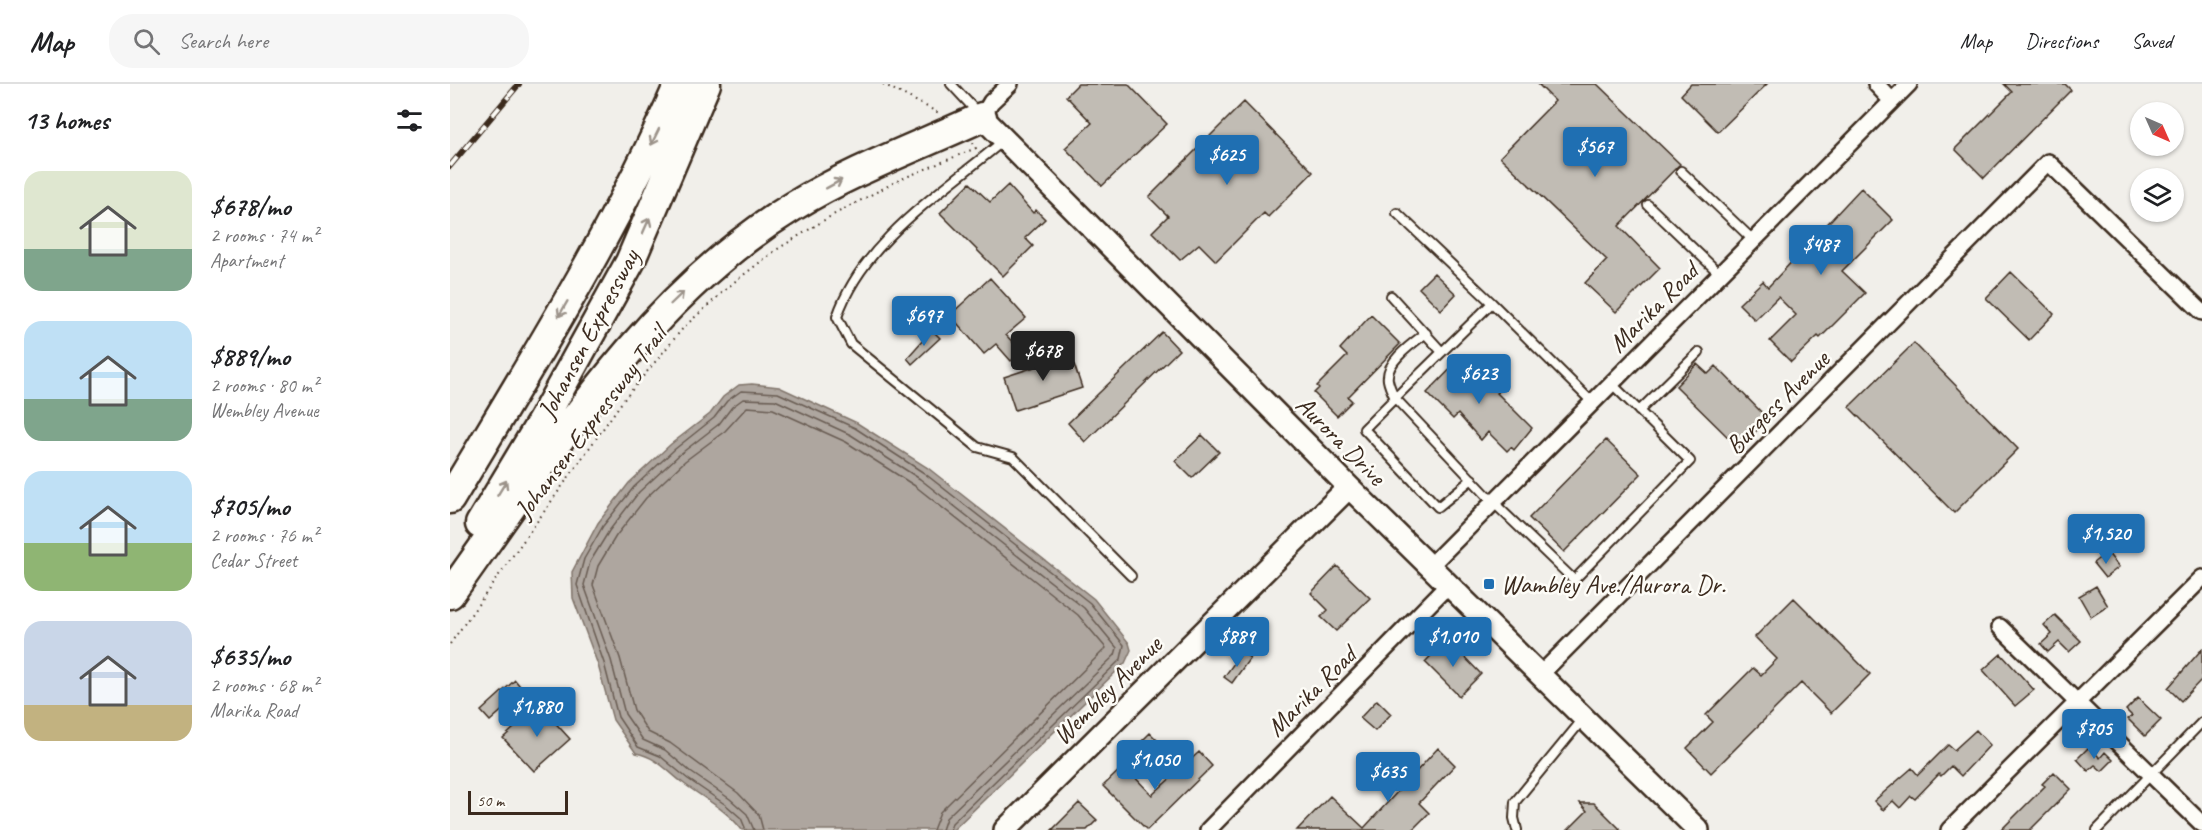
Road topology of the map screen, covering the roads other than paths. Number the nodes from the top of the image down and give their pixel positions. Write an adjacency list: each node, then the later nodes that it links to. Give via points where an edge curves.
1 (679, 84): 27 (highway, Johansen Expressway, one-way to 27, via 592,257)
2 (706, 84): 30 (highway, Johansen Expressway, one-way to 2, via 630,262)
3 (951, 84): 8 (lane, Aurora Drive)
4 (1010, 84): 8 (street)
5 (1876, 84): 7 (street)
6 (1909, 84): 7 (street, Marika Road)
7 (1892, 101): 13 (street, Marika Road)
8 (982, 117): 9 (street, Aurora Drive); 34 (highway, one-way to 8, via 610,374 645,331 721,258 794,206 854,173)
9 (1005, 140): 26 (street, Aurora Drive); 31 (lane, via 911,217 876,253 846,292 837,317 851,344 977,447 1013,457)
10 (1681, 171): 13 (lane)
11 (1648, 205): 14 (lane)
12 (1398, 213): 16 (lane)
13 (1753, 240): 14 (street, Marika Road)
14 (1720, 274): 21 (street, Marika Road)
15 (1391, 296): 18 (lane)
16 (1492, 303): 19 (lane); 23 (lane)
17 (2202, 312): 36 (street, Burgess Avenue, via 2049,162)
18 (1426, 333): 19 (lane); 22 (lane, via 1405,350 1388,372)
19 (1442, 352): 22 (lane)
20 (1698, 352): 24 (lane)
21 (1611, 383): 23 (street, Marika Road); 24 (lane)
22 (1395, 398): 25 (lane); 25 (lane, via 1364,429 1438,507)
23 (1592, 402): 28 (street, Marika Road)
24 (1639, 411): 28 (lane, via 1690,461 1574,580)
25 (1472, 479): 28 (lane)
26 (1349, 487): 29 (street, Aurora Drive); 42 (street, Wembley Avenue)
27 (450, 500)
28 (1493, 502): 29 (street, Marika Road)
29 (1431, 565): 33 (street, Aurora Drive)
30 (450, 575)
31 (1131, 576)
32 (2202, 578): 37 (street)
33 (1449, 585): 36 (street, Aurora Drive); 43 (street, Marika Road)
34 (450, 594)
35 (2000, 627): 37 (street)
36 (1540, 675): 38 (street, Aurora Drive)
37 (2076, 702): 40 (street); 46 (street)
38 (1584, 718): 44 (lane, via 1515,802); 45 (street, Aurora Drive)
39 (2202, 722): 40 (lane)
40 (2150, 773): 41 (street); 47 (lane)
41 (2202, 824)
42 (1005, 830)
43 (1208, 830)
44 (1517, 830)
45 (1698, 830)
46 (1949, 830)
47 (2097, 830)

